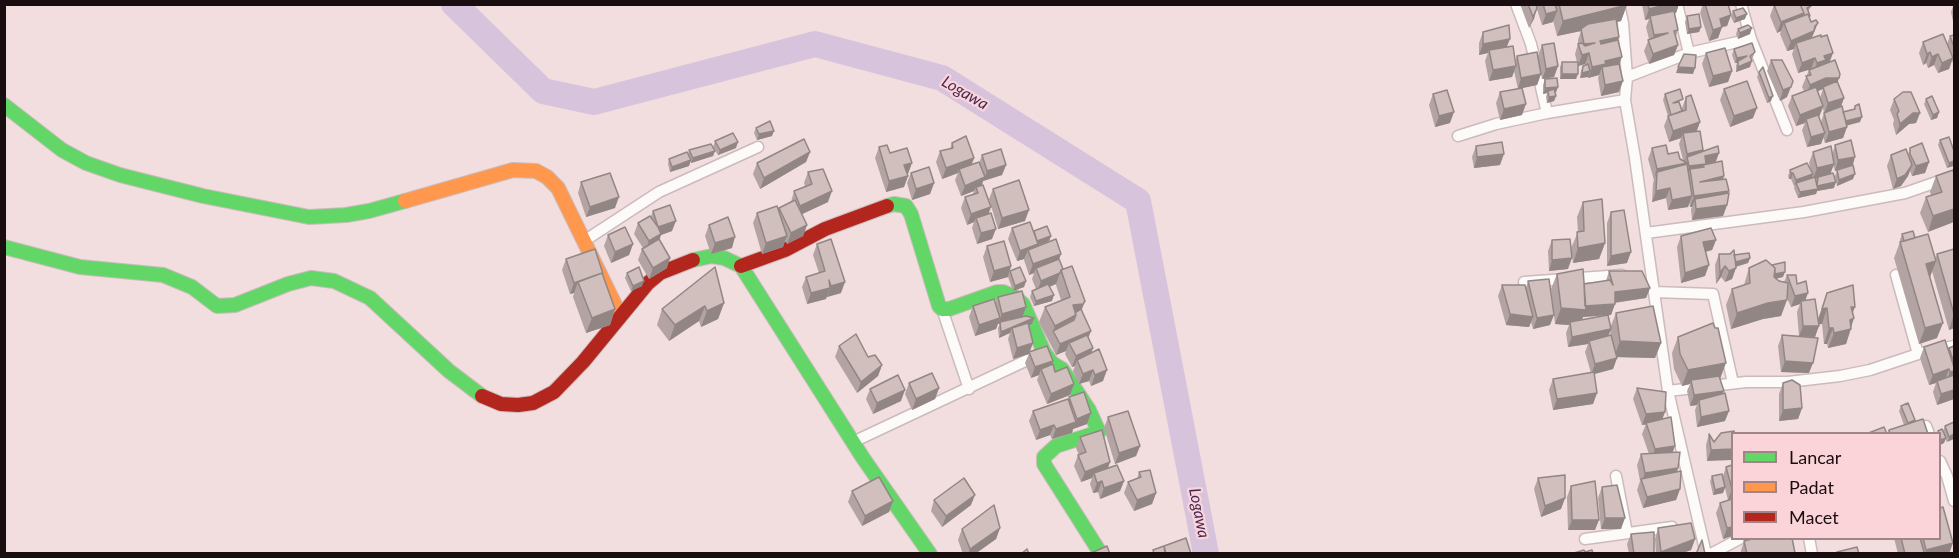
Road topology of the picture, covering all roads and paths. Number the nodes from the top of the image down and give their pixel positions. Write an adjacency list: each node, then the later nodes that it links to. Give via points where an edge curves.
1 (1516, 4): 10 (street, via 1531,44)
2 (1618, 4): 7 (street)
3 (1677, 4): 6 (street)
4 (1741, 4): 5 (street)
5 (1751, 39): 6 (street); 11 (street)
6 (1689, 53): 7 (street)
7 (1628, 77): 8 (street)
8 (1625, 100): 10 (street); 15 (street)
9 (4, 105): 16 (street, via 62,150 86,163 202,196 309,217 369,211 513,170 536,171 558,188)
10 (1547, 113): 12 (street)
11 (1787, 130)
12 (1458, 136)
13 (758, 147): 16 (street, via 665,189)
14 (1954, 176): 15 (street, via 1905,193 1804,212)
15 (1646, 233): 19 (street)
16 (584, 242): 26 (street)
17 (4, 247): 26 (street, via 80,267 163,275 192,287 217,306 235,305 311,278 334,281 370,298 449,371 479,395 501,404 533,403 554,392)
18 (741, 266): 25 (street, via 883,207 902,203 911,214); 26 (street, via 712,256 677,265 648,283); 33 (street)
19 (1652, 273): 20 (street); 24 (street)
20 (1640, 274)
21 (1629, 275): 23 (street)
22 (1896, 275): 29 (street)
23 (1524, 282)
24 (1654, 292): 30 (street, via 1713,294); 32 (street)
25 (942, 309): 28 (street, via 1003,292 1023,304); 31 (street)
26 (620, 315)
27 (1954, 346): 29 (street)
28 (1044, 352): 31 (street); 42 (street, via 1062,369 1099,432 1056,446 1044,457 1044,464)
29 (1918, 354): 30 (street, via 1840,376)
30 (1733, 384): 32 (street)
31 (969, 389): 33 (street)
32 (1668, 391): 37 (street)
33 (853, 442): 41 (street)
34 (1941, 463): 36 (street)
35 (1616, 476): 38 (street)
36 (1954, 501)
37 (1699, 524): 38 (street); 43 (street)
38 (1627, 533): 39 (street)
39 (1585, 539)
40 (1738, 540): 44 (street)
41 (930, 554)
42 (1101, 554)
43 (1706, 554)
44 (1711, 554)

